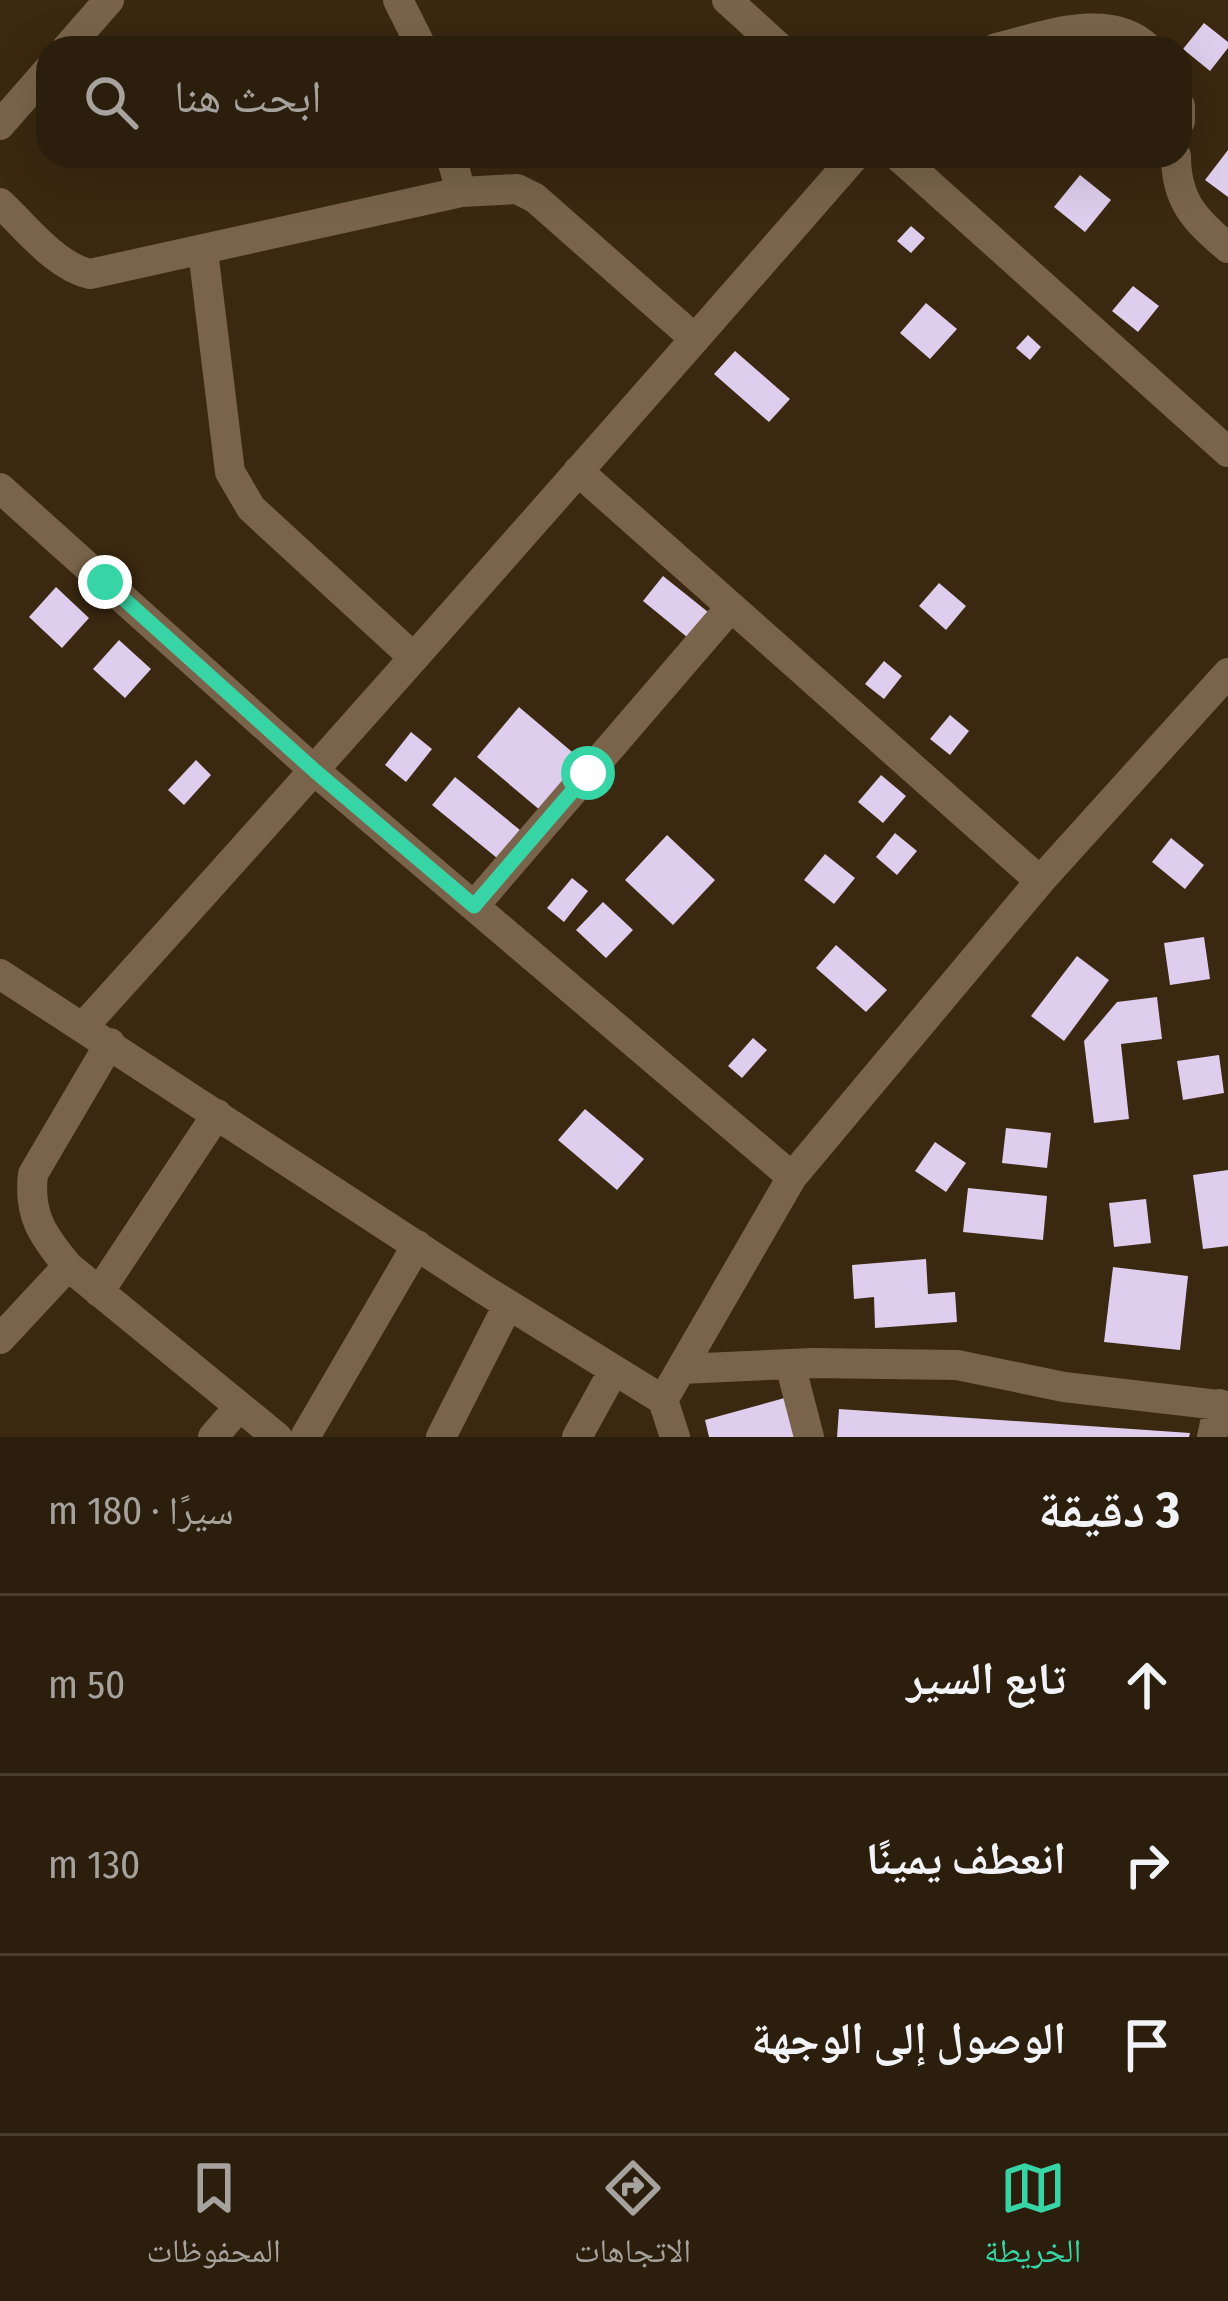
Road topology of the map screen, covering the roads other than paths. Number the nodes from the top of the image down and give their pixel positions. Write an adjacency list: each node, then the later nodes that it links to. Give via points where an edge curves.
1 (109, 0): 4 (street)
2 (398, 0): 5 (street)
3 (727, 0): 6 (street)
4 (78, 36)
5 (416, 36)
6 (767, 36)
7 (1045, 36): 8 (street, via 1114,28)
8 (1136, 36)
9 (36, 84): 10 (street)
10 (0, 125)
11 (454, 168): 15 (street)
12 (845, 168): 19 (street)
13 (911, 168): 20 (street)
14 (1176, 168): 17 (street, via 1186,211)
15 (461, 192): 18 (street); 19 (street, via 517,189 535,198)
16 (0, 203): 18 (street, via 77,271)
17 (1228, 248)
18 (203, 251): 24 (street, via 238,490)
19 (695, 339): 21 (street)
20 (1228, 452)
21 (578, 471): 23 (street); 24 (street)
22 (0, 488): 26 (street)
23 (731, 607): 27 (street); 28 (street)
24 (412, 656): 26 (street)
25 (1228, 673): 27 (street)
26 (315, 771): 28 (street); 30 (street)
27 (1040, 881): 33 (street)
28 (474, 906): 33 (street)
29 (0, 974): 30 (street)
30 (84, 1026): 31 (street)
31 (110, 1043): 32 (street); 35 (street, via 33,1174)
32 (218, 1114): 36 (street); 38 (street)
33 (792, 1177): 42 (street)
34 (0, 1198): 35 (street)
35 (34, 1215): 37 (street)
36 (416, 1246): 39 (street); 49 (street)
37 (68, 1266): 38 (street); 40 (street)
38 (99, 1292): 46 (street)
39 (508, 1305): 43 (street); 50 (street)
40 (0, 1339)
41 (790, 1364): 42 (street); 45 (street, via 957,1365); 53 (street)
42 (681, 1369): 44 (street)
43 (614, 1370): 44 (street); 51 (street)
44 (663, 1400): 52 (street)
45 (1223, 1405): 54 (street)
46 (238, 1408): 47 (street); 48 (street)
47 (213, 1437)
48 (277, 1437)
49 (305, 1437)
50 (441, 1437)
51 (577, 1437)
52 (675, 1437)
53 (809, 1437)
54 (1212, 1437)

